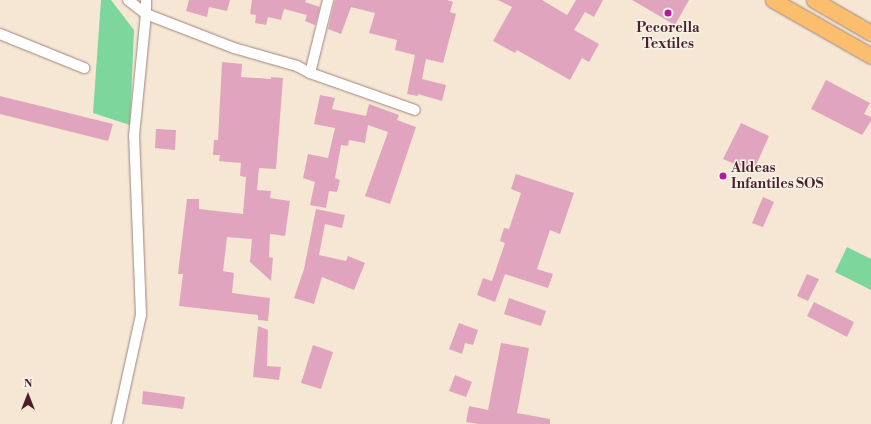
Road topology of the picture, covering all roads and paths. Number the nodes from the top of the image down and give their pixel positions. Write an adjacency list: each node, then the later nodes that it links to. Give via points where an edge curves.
1 (128, 0): 6 (street)
2 (146, 0): 6 (street)
3 (328, 0): 11 (street)
4 (773, 0): 9 (main road)
5 (814, 0): 7 (main road)
6 (146, 14): 11 (street, via 234,48 297,66); 13 (street, via 134,136 141,315)
7 (871, 33)
8 (0, 34): 10 (street)
9 (871, 56)
10 (84, 68)
11 (310, 73): 12 (street)
12 (415, 110)
13 (117, 424)

